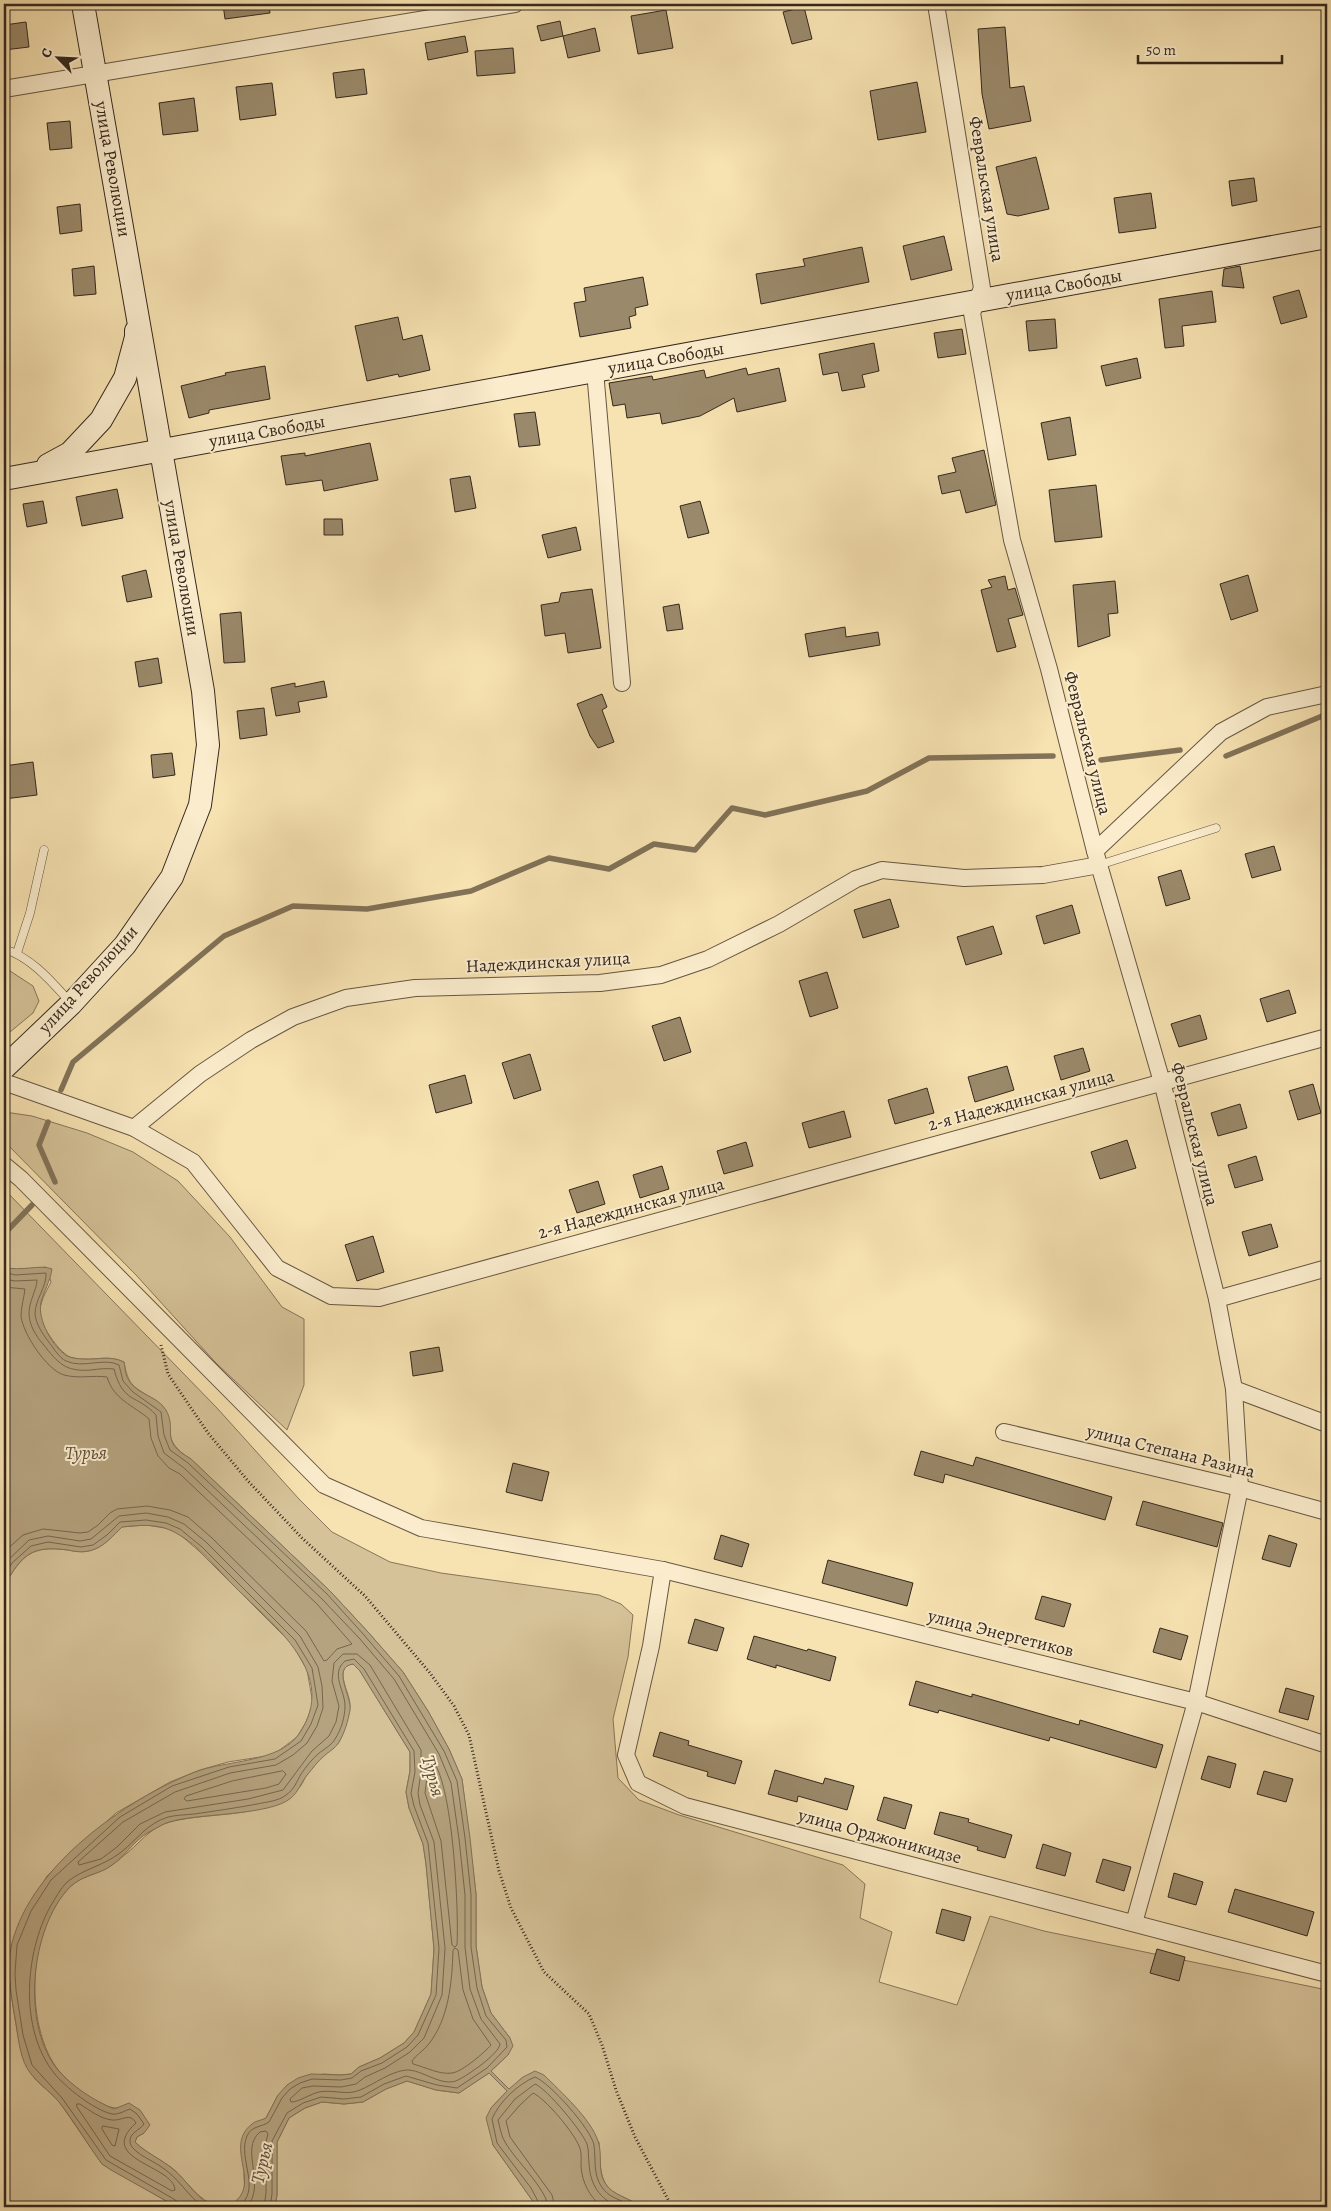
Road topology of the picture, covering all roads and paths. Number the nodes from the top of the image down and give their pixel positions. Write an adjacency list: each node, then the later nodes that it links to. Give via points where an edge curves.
1 (84, 4): 4 (main road, улица Революции)
2 (516, 4): 4 (street)
3 (936, 4): 8 (street, Февральская улица, via 982,288)
4 (96, 74): 5 (street); 7 (main road, улица Революции)
5 (4, 89)
6 (1327, 237): 8 (main road, улица Свободы)
7 (134, 292): 10 (main road, улица Революции); 11 (main road, via 136,337 125,378 101,420 70,453)
8 (976, 301): 9 (main road, улица Свободы); 17 (street, Февральская улица, via 972,313 1012,540)
9 (595, 371): 10 (main road, улица Свободы); 13 (street)
10 (162, 450): 11 (main road, улица Свободы); 20 (main road, улица Революции, via 203,691 208,745 200,805 172,877 124,945)
11 (34, 473): 12 (main road, улица Свободы)
12 (4, 479)
13 (622, 683)
14 (1327, 694): 17 (street, via 1267,707 1221,732)
15 (1216, 828): 17 (lane)
16 (44, 850): 19 (lane)
17 (1097, 858): 24 (street, Февральская улица); 25 (street, Надеждинская улица, via 1043,875 964,878 882,870 856,879 779,924 708,958 661,974 600,983 415,988 346,998 293,1017 251,1040 200,1074)
18 (4, 949): 19 (lane)
19 (18, 953): 20 (lane, via 48,978)
20 (71, 1004): 22 (main road, улица Революции)
21 (1327, 1037): 24 (street, 2-я Надеждинская улица)
22 (4, 1068)
23 (4, 1082): 25 (street, 2-я Надеждинская улица)
24 (1162, 1082): 25 (street, 2-я Надеждинская улица, via 378,1298 330,1296 277,1268 193,1162); 28 (street, Февральская улица)
25 (134, 1128)
26 (4, 1165): 29 (street, улица Энергетиков)
27 (1327, 1268): 28 (street)
28 (1217, 1299): 30 (street, Февральская улица)
29 (165, 1326): 35 (street, улица Энергетиков, via 324,1485 421,1528); 40 (path, via 160,1340 168,1374 208,1433 248,1482 365,1596 454,1706 469,1735 499,1871 511,1908 544,1972 589,2014 635,2137)
30 (1234, 1389): 31 (street); 33 (street, Февральская улица)
31 (1327, 1424)
32 (1004, 1432): 33 (street, улица Степана Разина)
33 (1240, 1488): 34 (street, улица Степана Разина); 36 (street, Февральская улица)
34 (1327, 1512)
35 (663, 1570): 36 (street, улица Энергетиков); 38 (street, улица Орджоникидзе, via 651,1646 626,1755 638,1783 685,1806)
36 (1196, 1702): 37 (street, улица Энергетиков); 38 (street, Февральская улица)
37 (1327, 1744)
38 (1134, 1923): 39 (street, улица Орджоникидзе)
39 (1327, 1974)
40 (672, 2207)

